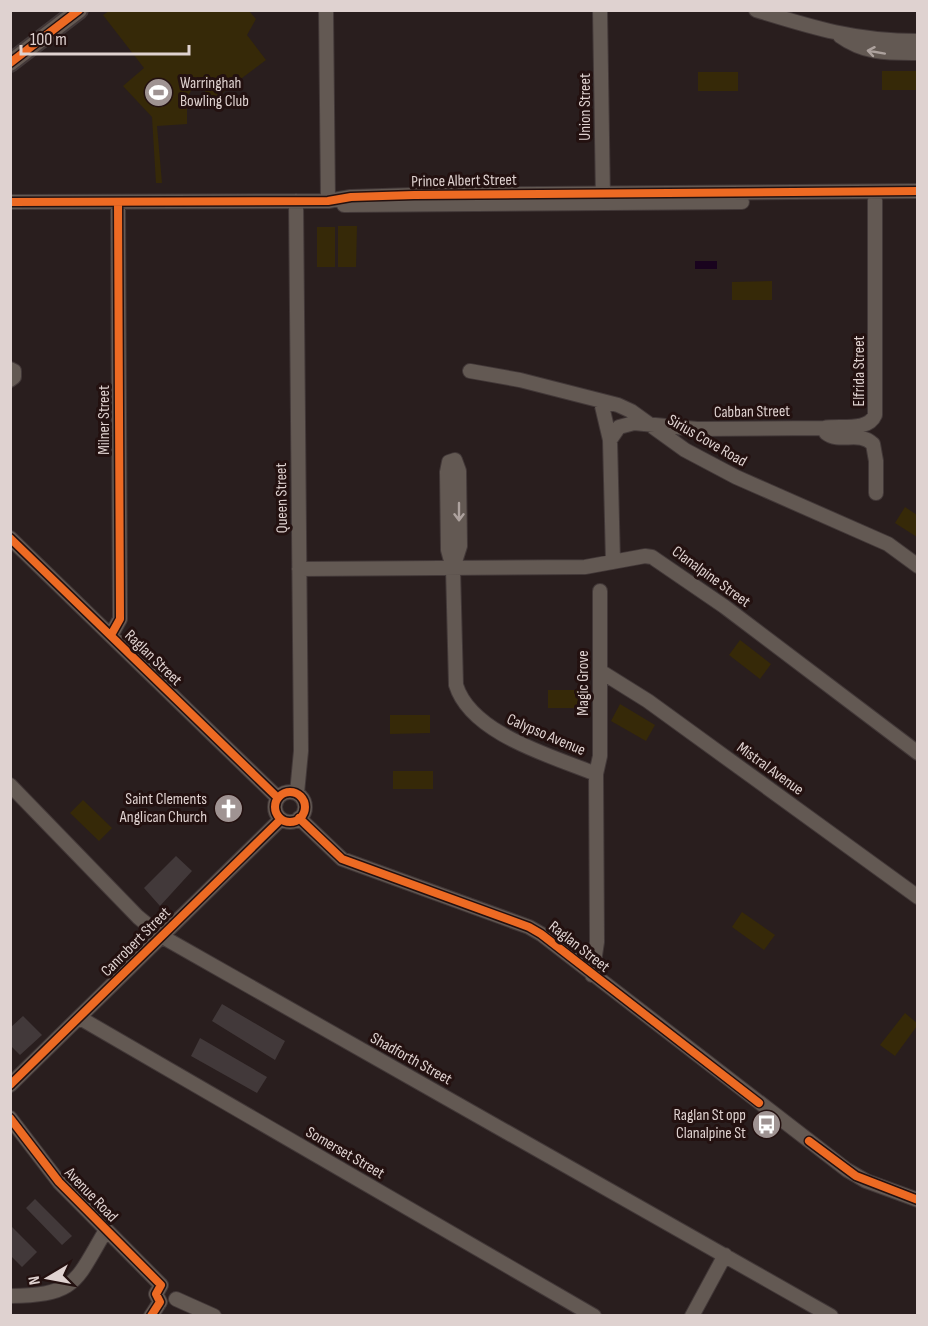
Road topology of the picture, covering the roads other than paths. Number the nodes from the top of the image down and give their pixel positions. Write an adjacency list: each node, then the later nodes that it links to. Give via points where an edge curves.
1 (79, 10): 8 (main road)
2 (326, 10): 14 (street)
3 (600, 10): 10 (street, Union Street)
4 (756, 10): 5 (street)
5 (839, 35): 6 (street, via 886,41); 7 (street, one-way to 5, via 875,52 855,46)
6 (918, 40)
7 (918, 53)
8 (10, 63)
9 (918, 191): 10 (street, Prince Albert Street)
10 (602, 198): 11 (street, Prince Albert Street); 14 (street, Prince Albert Street, via 354,206)
11 (875, 200): 12 (street, Prince Albert Street); 22 (street, Elfrida Street, via 875,415 863,425)
12 (918, 200)
13 (296, 201): 14 (street, Prince Albert Street); 16 (street, Prince Albert Street); 29 (street, Queen Street)
14 (328, 201)
15 (10, 202): 16 (street, Prince Albert Street)
16 (118, 202): 31 (street, Milner Street, via 120,619)
17 (10, 369): 19 (street, via 15,371)
18 (470, 371): 20 (street, Sirius Cove Road)
19 (10, 380)
20 (602, 402): 21 (street, Sirius Cove Road, via 631,411); 23 (street)
21 (644, 423): 22 (street, Cabban Street, via 697,429); 23 (street, via 625,424); 27 (street, Sirius Cove Road, via 736,477 888,544)
22 (824, 428): 24 (street, via 833,437 861,437 873,444)
23 (610, 440): 26 (street)
24 (876, 493)
25 (10, 537): 31 (street, Raglan Street)
26 (613, 562): 28 (street, Clanalpine Street, via 585,567); 33 (street, Clanalpine Street, via 645,556 667,565)
27 (918, 566)
28 (453, 568): 28 (street, Calypso Avenue, one-way to 28, via 448,550 447,472 449,462 455,460 459,471 460,546); 29 (street, Clanalpine Street); 34 (street, Calypso Avenue, via 455,680 461,697 500,735)
29 (299, 570): 36 (street, Queen Street, via 301,758)
30 (600, 591): 32 (street, Magic Grove)
31 (111, 635): 37 (street, Raglan Street)
32 (600, 671): 34 (street, Magic Grove, via 600,756); 40 (street, Mistral Avenue, via 648,701)
33 (918, 753)
34 (596, 774): 42 (street, Calypso Avenue, via 597,942)
35 (10, 785): 41 (street, Shadforth Street)
36 (297, 794): 37 (street, via 284,793); 38 (street, via 304,805)
37 (278, 798): 39 (street, via 275,807)
38 (299, 818): 39 (street, via 289,822); 42 (street, Raglan Street, via 342,859 529,927)
39 (281, 819): 41 (street, Canrobert Street)
40 (918, 897)
41 (161, 936): 43 (street, Canrobert Street); 48 (street, Shadforth Street)
42 (592, 975): 46 (street, Raglan Street, via 847,1170)
43 (80, 1018): 44 (street, Canrobert Street); 55 (street, Somerset Street)
44 (10, 1084)
45 (10, 1118): 47 (street, Avenue Road, via 46,1168)
46 (918, 1200)
47 (106, 1230): 49 (street, Avenue Road); 50 (street, via 82,1271 68,1286 50,1293)
48 (725, 1255): 56 (street); 57 (street, Shadforth Street)
49 (161, 1285): 51 (street, via 174,1287); 52 (street, via 156,1294)
50 (10, 1296)
51 (176, 1299): 52 (street, via 168,1305); 54 (street)
52 (160, 1302): 53 (street)
53 (151, 1316)
54 (214, 1316)
55 (594, 1316)
56 (692, 1316)
57 (831, 1316)

